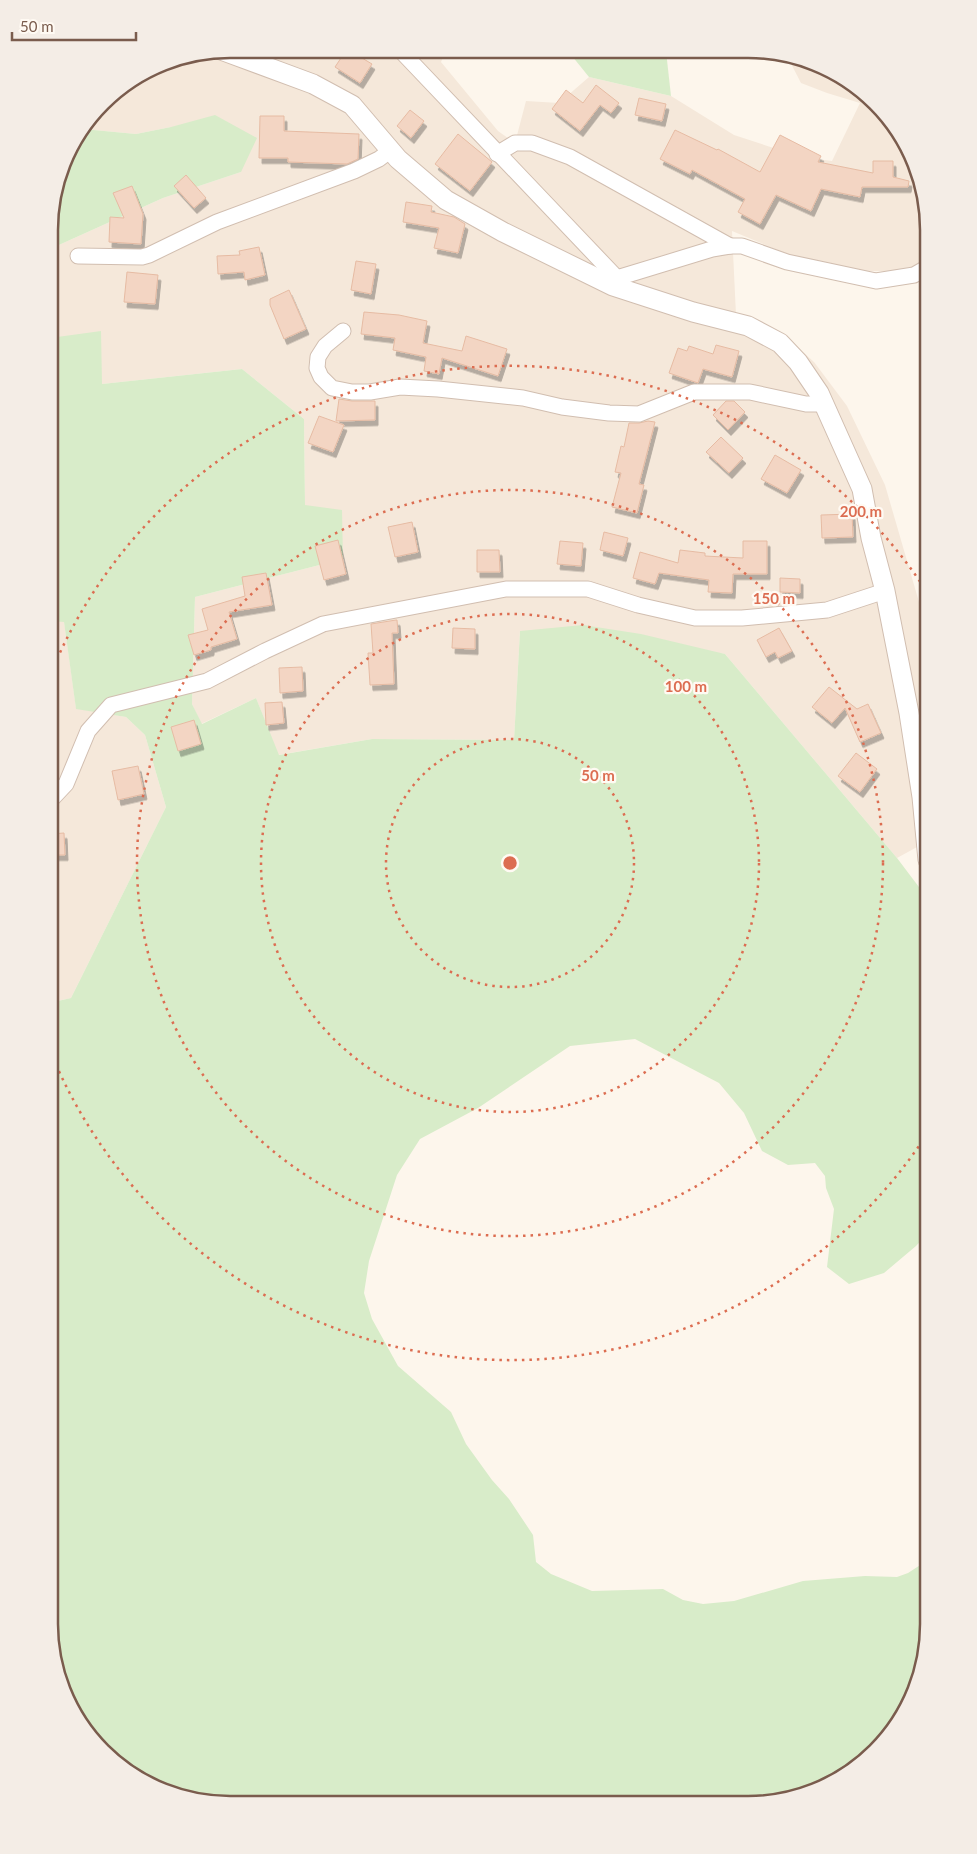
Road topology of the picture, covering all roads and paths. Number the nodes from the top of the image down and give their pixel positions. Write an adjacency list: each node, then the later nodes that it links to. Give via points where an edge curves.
1 (243, 58): 3 (street, via 313,84 352,105)
2 (408, 58): 4 (street)
3 (391, 150): 6 (street, via 354,171 226,219 148,255); 8 (street, via 446,200 503,232)
4 (498, 154): 5 (street, via 515,143 532,143 570,157); 8 (street)
5 (730, 246): 7 (street, via 742,246 787,262 876,281); 8 (street, via 712,249)
6 (78, 256)
7 (920, 272)
8 (615, 282): 10 (street, via 694,312 748,326 780,343 798,362)
9 (343, 331): 10 (street, via 325,346 318,357 317,368 332,388 352,392 400,387 438,389 632,414 694,392 750,392 806,404)
10 (824, 402): 11 (street, via 862,489)
11 (885, 591): 12 (street, via 910,712); 13 (street, via 826,610 742,618 695,618 588,589 506,589 323,624 207,682 111,705 88,732 66,784)
12 (920, 780)
13 (58, 793)

